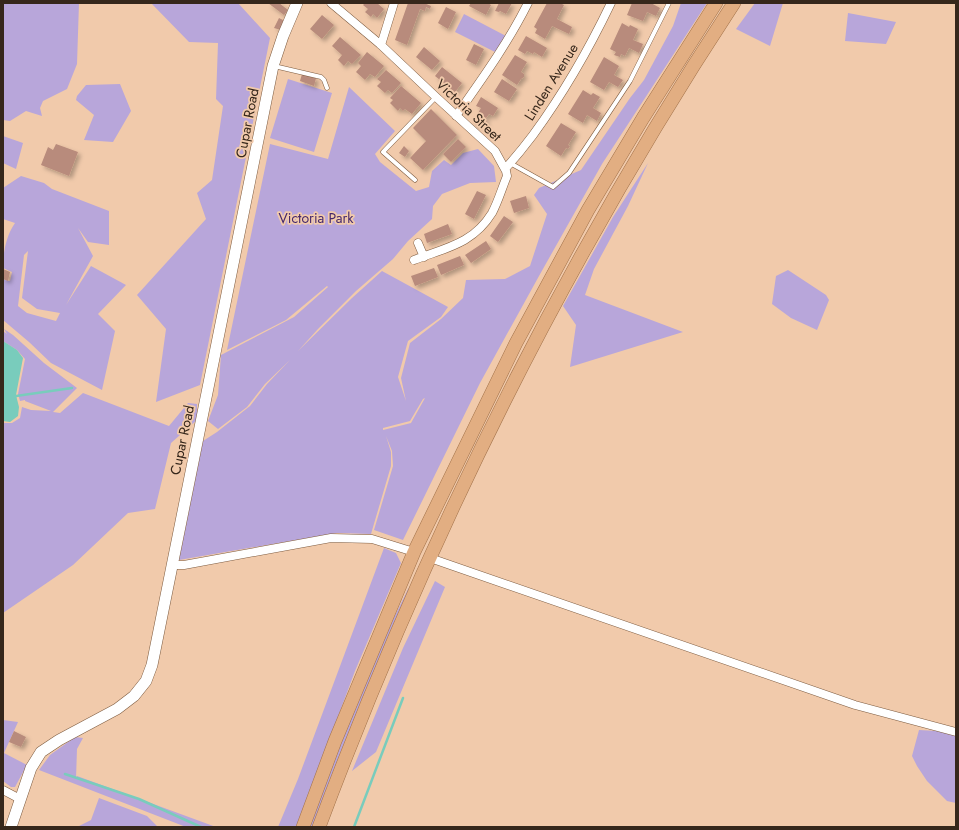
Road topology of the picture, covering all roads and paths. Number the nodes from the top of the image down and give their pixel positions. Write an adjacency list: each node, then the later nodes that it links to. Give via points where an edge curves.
1 (297, 3): 10 (main road, Cupar Road)
2 (330, 3): 9 (street, Victoria Street)
3 (394, 3): 9 (street)
4 (528, 3): 13 (street, via 492,65)
5 (611, 3): 14 (street, Linden Avenue, via 592,42 553,105 533,136)
6 (669, 3): 14 (lane, via 630,81 569,173 553,187)
7 (716, 3): 19 (highway, via 588,210 516,343)
8 (734, 3): 20 (highway, via 658,124 560,294 508,394)
9 (381, 45): 12 (street, Victoria Street)
10 (273, 66): 11 (lane, via 321,77); 21 (main road, Cupar Road)
11 (327, 88)
12 (436, 98): 13 (street, Victoria Street); 15 (lane, via 382,152)
13 (456, 116): 14 (street, Victoria Street)
14 (508, 166): 17 (street, via 507,176 492,212 481,229 462,243)
15 (415, 180)
16 (418, 243): 17 (street)
17 (424, 256): 18 (street)
18 (414, 260)
19 (414, 552): 21 (street, via 372,539 331,538 184,565); 26 (highway, via 335,741)
20 (430, 558): 22 (street, via 854,705); 27 (highway, via 394,639)
21 (172, 565): 24 (main road, Cupar Road, via 152,665 146,681 134,696 117,709 41,752 31,768)
22 (956, 732)
23 (3, 790): 24 (street)
24 (20, 799): 25 (main road, Cupar Road)
25 (10, 827)
26 (303, 827)
27 (319, 827)

